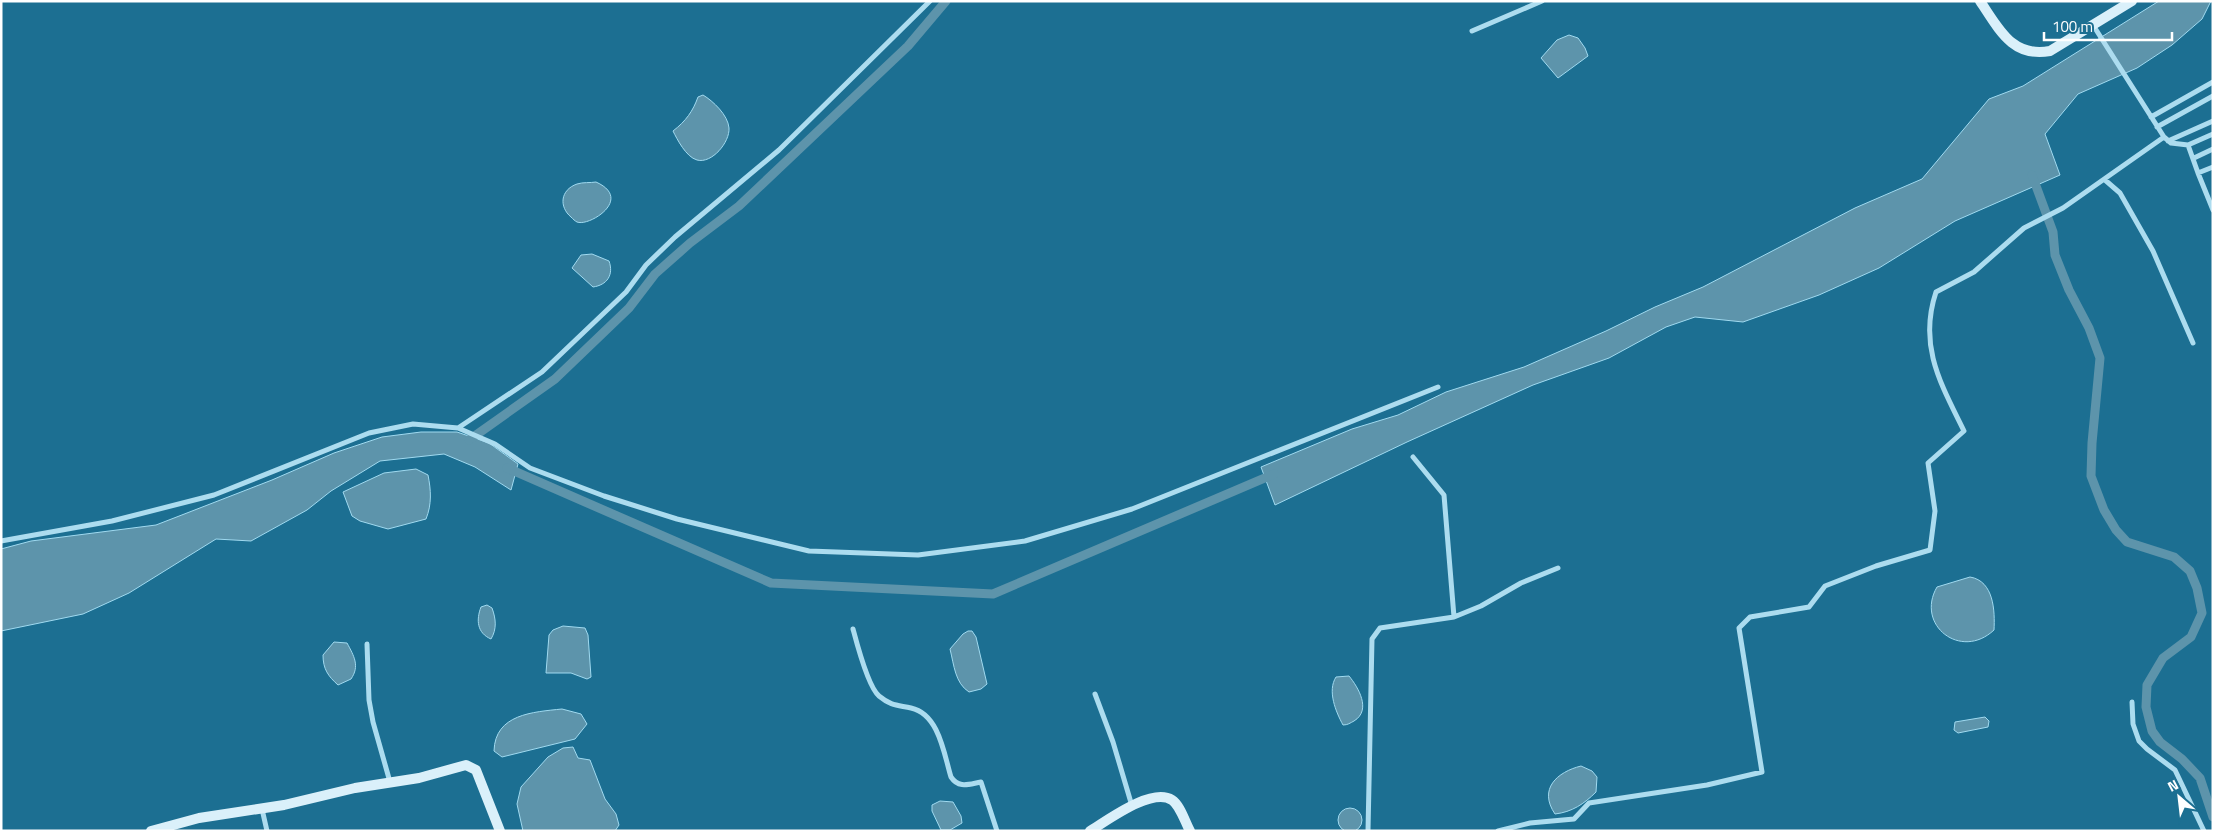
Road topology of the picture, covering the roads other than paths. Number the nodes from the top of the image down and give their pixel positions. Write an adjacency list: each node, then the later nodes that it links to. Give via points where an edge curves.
1 (930, 1): 23 (street, via 779,150 646,264 626,292 542,372)
2 (1542, 1): 6 (street)
3 (1980, 1): 5 (street, via 2009,40 2027,52 2050,51)
4 (2132, 1): 5 (street)
5 (2093, 25): 9 (street)
6 (1472, 31)
7 (2213, 82): 9 (street)
8 (2213, 96): 11 (street)
9 (2151, 117): 11 (street)
10 (2213, 121): 13 (street)
11 (2157, 127): 13 (street)
12 (2213, 134): 14 (street)
13 (2166, 139): 14 (street, via 2171,143); 19 (street)
14 (2188, 145): 16 (street)
15 (2213, 149): 16 (street)
16 (2194, 158): 18 (street)
17 (2213, 167): 18 (street)
18 (2198, 173): 20 (street)
19 (2105, 180): 21 (street, via 2120,193 2153,251); 42 (street, via 2063,208 2024,228 1974,272 1936,292 1930,312 1929,339 1939,379 1964,432 1928,463 1935,512 1930,550 1825,586 1809,607 1750,617 1739,628 1762,772 1708,785 1589,804 1574,819)
20 (2213, 210)
21 (2193, 343)
22 (1438, 387): 23 (street, via 1132,509 1025,541 918,555 808,551 677,518 604,496 530,468 485,439)
23 (458, 428): 25 (street, via 413,424 369,434 214,495 112,521)
24 (1413, 457): 27 (street, via 1444,495)
25 (1, 540)
26 (1558, 568): 27 (street)
27 (1454, 617): 41 (street, via 1380,628 1372,639)
28 (853, 629): 38 (street, via 866,673 877,696 896,707 918,711 934,724 951,778 955,784 962,785 981,782)
29 (367, 644): 32 (street, via 369,700)
30 (1095, 694): 33 (street)
31 (2132, 702): 43 (street, via 2138,741 2176,770)
32 (390, 782): 34 (street); 37 (street, via 466,766 476,770)
33 (1132, 806): 39 (street); 40 (street, via 1145,799 1163,796 1174,801)
34 (262, 809): 35 (street, via 199,818); 36 (street)
35 (151, 831)
36 (267, 831)
37 (500, 831)
38 (997, 831)
39 (1090, 831)
40 (1190, 831)
41 (1368, 831)
42 (1498, 831)
43 (2204, 831)

